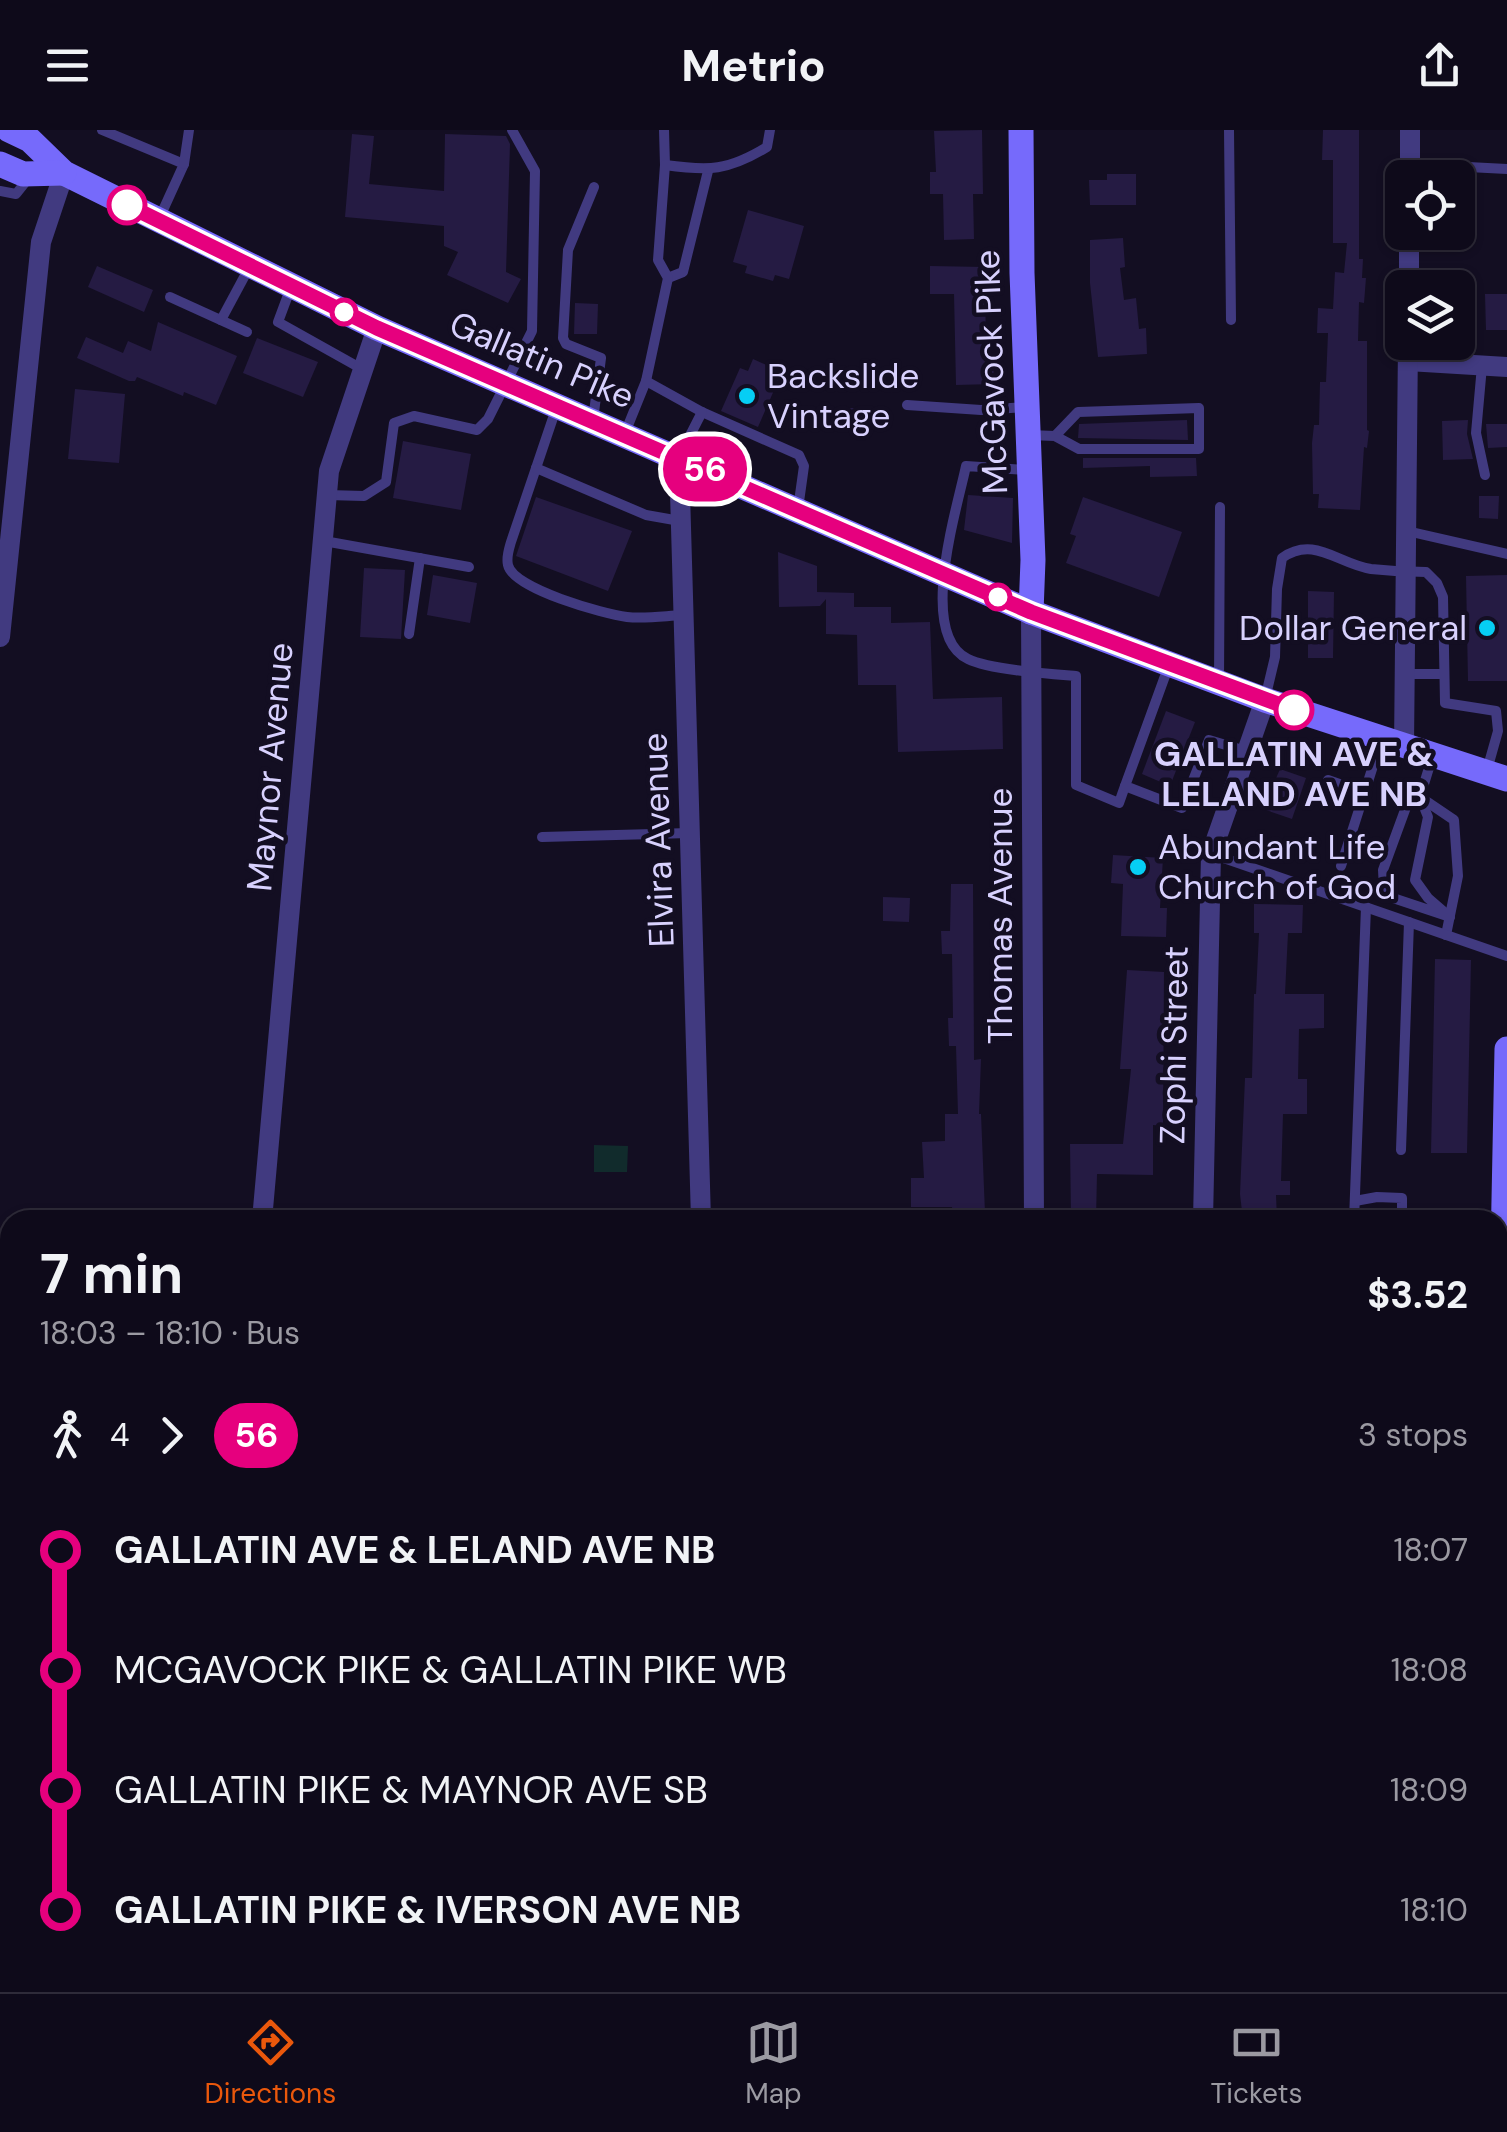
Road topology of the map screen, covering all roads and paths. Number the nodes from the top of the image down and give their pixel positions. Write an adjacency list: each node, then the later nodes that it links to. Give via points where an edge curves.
1 (9, 130): 18 (main road, Gallatin Pike, via 30,140)
2 (105, 130): 12 (lane)
3 (190, 130): 12 (lane)
4 (512, 130): 36 (lane, via 535,172 532,330)
5 (664, 130): 13 (lane)
6 (770, 130): 15 (lane, via 768,147)
7 (1021, 130): 39 (main road, McGavock Pike)
8 (1229, 130): 27 (lane)
9 (1410, 130): 10 (street)
10 (1410, 160)
11 (0, 164): 17 (main road, Gallatin Pike)
12 (184, 164): 21 (lane)
13 (665, 165): 15 (lane); 23 (lane, via 658,260)
14 (1507, 169): 16 (lane)
15 (708, 170): 23 (lane, via 683,272)
16 (1475, 170)
17 (32, 174): 18 (main road, Gallatin Pike); 20 (lane, via 16,194)
18 (64, 174): 21 (main road, Gallatin Pike); 63 (street, via 41,242)
19 (594, 187): 41 (lane, via 568,250 563,338 601,358)
20 (0, 191)
21 (158, 220): 22 (main road, Gallatin Pike)
22 (250, 266): 24 (main road, Gallatin Pike); 26 (lane)
23 (668, 278): 35 (lane)
24 (292, 286): 28 (main road, Gallatin Pike); 34 (lane, via 278,322)
25 (170, 298): 26 (lane)
26 (221, 320): 29 (lane)
27 (1230, 320)
28 (377, 328): 34 (street, Maynor Avenue); 36 (main road, Gallatin Pike)
29 (247, 332)
30 (1408, 360): 53 (street)
31 (1450, 360): 32 (street)
32 (1482, 366): 33 (street); 48 (lane, via 1476,434)
33 (1507, 368)
34 (362, 369): 49 (street, Maynor Avenue)
35 (646, 381): 40 (lane); 42 (lane)
36 (506, 383): 37 (main road, Gallatin Pike); 49 (lane, via 477,430 414,416 394,424 386,482 364,496)
37 (557, 405): 41 (main road, Gallatin Pike); 46 (lane)
38 (907, 405): 39 (lane)
39 (1027, 407): 43 (main road, McGavock Pike)
40 (702, 412): 45 (lane); 51 (lane, via 803,458)
41 (593, 421): 42 (main road, Gallatin Pike)
42 (625, 434): 45 (main road, Gallatin Pike)
43 (1028, 435): 44 (lane); 47 (main road, McGavock Pike)
44 (1055, 436): 44 (lane, via 1078,449 1199,449 1199,408 1078,412)
45 (679, 458): 51 (main road, Gallatin Pike); 52 (street, Elvira Avenue)
46 (536, 468): 52 (lane, via 646,515); 61 (lane, via 507,558 512,573 530,586 613,615)
47 (1029, 470): 59 (lane, via 966,466); 60 (main road, McGavock Pike)
48 (1485, 475)
49 (327, 495): 54 (street, Maynor Avenue)
50 (1220, 507): 68 (lane)
51 (798, 510): 59 (main road, Gallatin Pike)
52 (680, 521): 61 (street, Elvira Avenue)
53 (1406, 531): 55 (lane); 58 (street)
54 (323, 541): 56 (lane); 90 (street, Maynor Avenue)
55 (1507, 554)
56 (420, 558): 57 (lane); 62 (lane)
57 (468, 567)
58 (1406, 572): 66 (street); 67 (lane, via 1426,572 1444,598); 69 (lane, via 1370,569 1310,547 1282,558 1276,657)
59 (945, 574): 60 (main road, Gallatin Pike); 65 (lane, via 942,610 952,645 968,659)
60 (1031, 612): 64 (main road, Gallatin Pike); 65 (street, Thomas Avenue)
61 (682, 616): 78 (street, Elvira Avenue)
62 (409, 634)
63 (0, 637)
64 (1169, 664): 68 (main road, Gallatin Pike); 75 (lane)
65 (1032, 672): 75 (lane, via 1076,676 1076,785 1119,803); 92 (street, Thomas Avenue)
66 (1404, 674): 67 (lane); 70 (street)
67 (1444, 674): 73 (lane, via 1445,703 1496,710)
68 (1219, 683): 69 (main road, Gallatin Pike)
69 (1265, 700): 70 (main road, Gallatin Pike); 71 (street, Zophi Street)
70 (1393, 744): 72 (main road, Gallatin Pike); 76 (lane)
71 (1248, 751): 75 (lane, via 1209,740 1182,808); 80 (street, Zophi Street)
72 (1432, 756): 73 (main road, Gallatin Pike); 77 (lane)
73 (1496, 776)
74 (1328, 780): 76 (lane)
75 (1125, 786)
76 (1364, 792): 81 (lane)
77 (1420, 797): 83 (lane, via 1428,817 1415,880); 83 (lane, via 1454,820 1458,876); 83 (lane, via 1409,800 1384,888 1393,898)
78 (691, 833): 79 (lane); 91 (street, Elvira Avenue)
79 (542, 837)
80 (1212, 854): 82 (lane); 93 (street, Zophi Street)
81 (1341, 866)
82 (1366, 907): 84 (lane); 89 (lane)
83 (1450, 918): 85 (lane)
84 (1409, 922): 85 (lane); 88 (lane)
85 (1446, 935): 86 (lane)
86 (1507, 956)
87 (1507, 1048): 96 (main road)
88 (1401, 1150)
89 (1355, 1202): 94 (lane); 95 (lane, via 1402,1198)
90 (263, 1210)
91 (702, 1210)
92 (1034, 1210)
93 (1203, 1210)
94 (1355, 1210)
95 (1402, 1210)
96 (1506, 1210)

